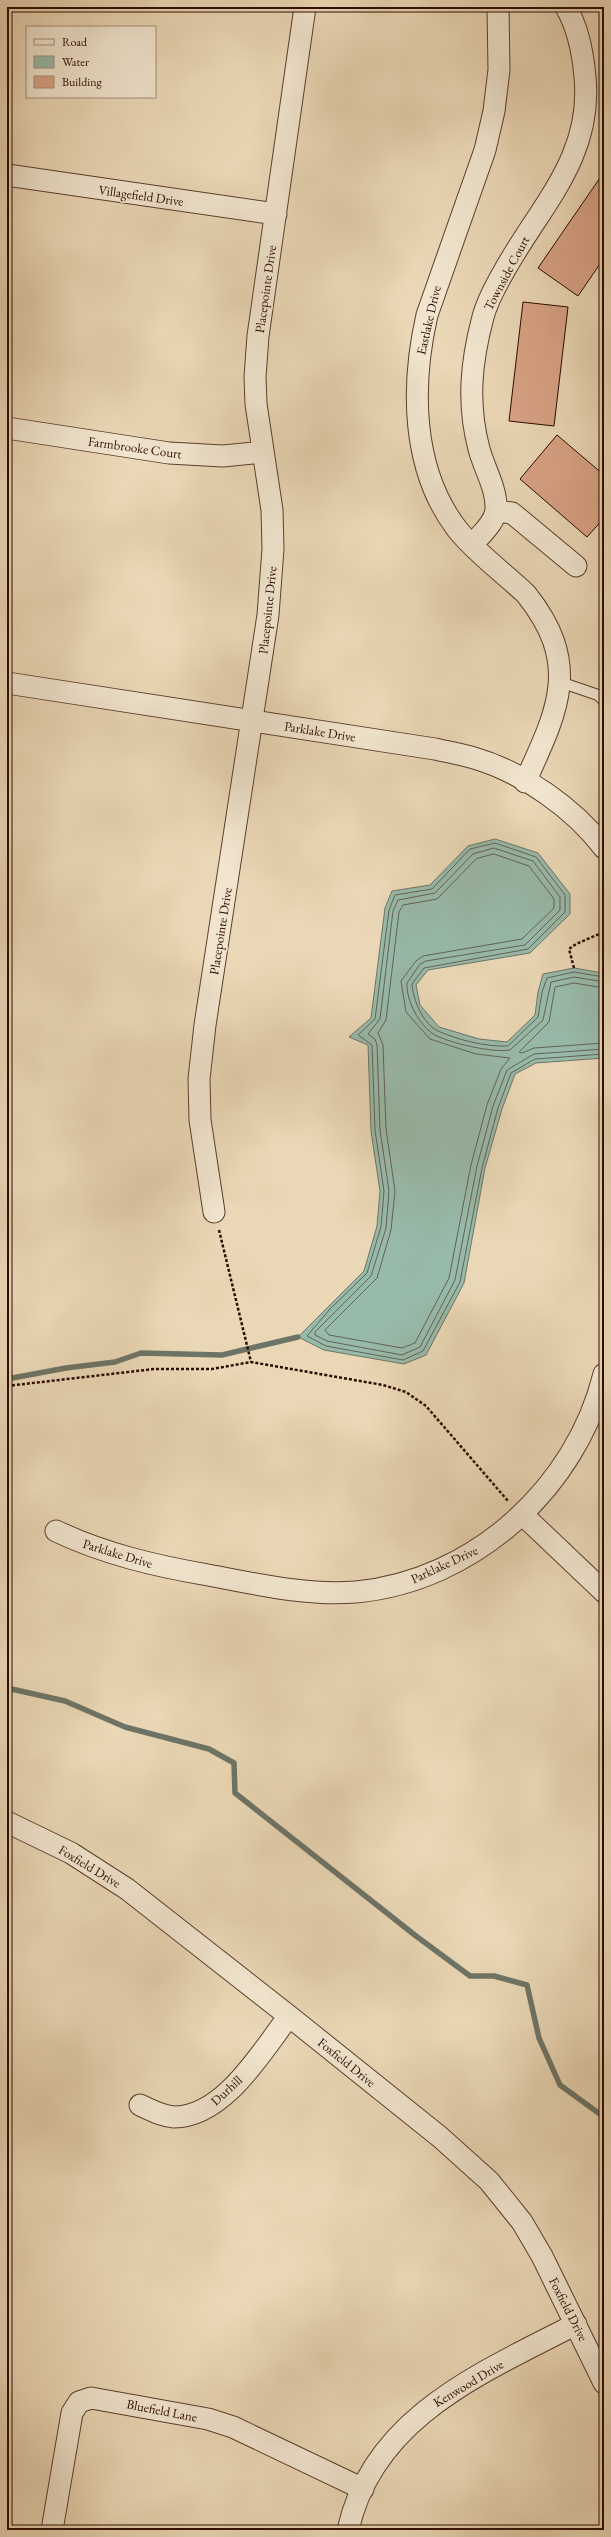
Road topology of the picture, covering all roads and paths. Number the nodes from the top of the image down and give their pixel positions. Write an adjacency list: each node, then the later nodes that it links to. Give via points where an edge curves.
1 (305, 7): 5 (street, Placepointe Drive)
2 (498, 7): 9 (street, Eastlake Drive, via 499,70 494,111 484,150 427,315 421,340 417,380 420,433 432,484 443,508)
3 (566, 7): 8 (street, Townside Court, via 578,37 584,62 586,88 583,127 570,165 558,188 513,254 494,290 484,315 474,354 470,395 473,422 496,500)
4 (7, 175): 5 (street, Villagefield Drive)
5 (276, 214): 7 (street, Placepointe Drive, via 258,336 255,376)
6 (7, 428): 7 (street, Farmbrooke Court, via 169,453 223,456)
7 (264, 452): 14 (street, Placepointe Drive, via 272,510 274,549 268,616)
8 (496, 511): 9 (street, via 492,522); 10 (street, via 512,513)
9 (473, 544): 11 (street, Eastlake Drive, via 535,605 554,641)
10 (576, 566)
11 (560, 682): 13 (lane, via 598,695); 15 (street, Eastlake Drive, via 552,723)
12 (7, 684): 14 (street, Parklake Drive)
13 (604, 700)
14 (253, 721): 15 (street, Parklake Drive, via 435,749 474,758 500,768); 19 (street, Placepointe Drive, via 205,1025 199,1079 200,1133)
15 (525, 782): 16 (street, Parklake Drive)
16 (602, 839)
17 (604, 932): 18 (path, via 569,949)
18 (574, 968)
19 (214, 1212): 20 (path)
20 (251, 1362): 22 (path, via 212,1369 154,1369); 23 (path, via 383,1385 406,1392 426,1406)
21 (604, 1374): 23 (street, Parklake Drive, via 593,1410 576,1447 553,1481)
22 (7, 1386)
23 (523, 1515): 24 (street, Parklake Drive, via 484,1545 424,1576 385,1588 344,1592 304,1591 171,1568 106,1552); 25 (street)
24 (56, 1531)
25 (604, 1592)
26 (7, 1822): 27 (street, Foxfield Drive, via 71,1853 127,1889)
27 (289, 2016): 28 (street, Durhill, via 240,2079 210,2106 186,2116 173,2117); 29 (street, Foxfield Drive, via 440,2137 489,2181 522,2222)
28 (140, 2105)
29 (576, 2324): 30 (street, Foxfield Drive); 31 (street, Kenwood Drive, via 478,2374 423,2411 403,2430 379,2461)
30 (604, 2383)
31 (363, 2489): 32 (street, Bluefield Lane, via 233,2427 208,2418 91,2398 79,2402 70,2419); 33 (street, Kenwood Drive)
32 (52, 2530)
33 (348, 2530)

